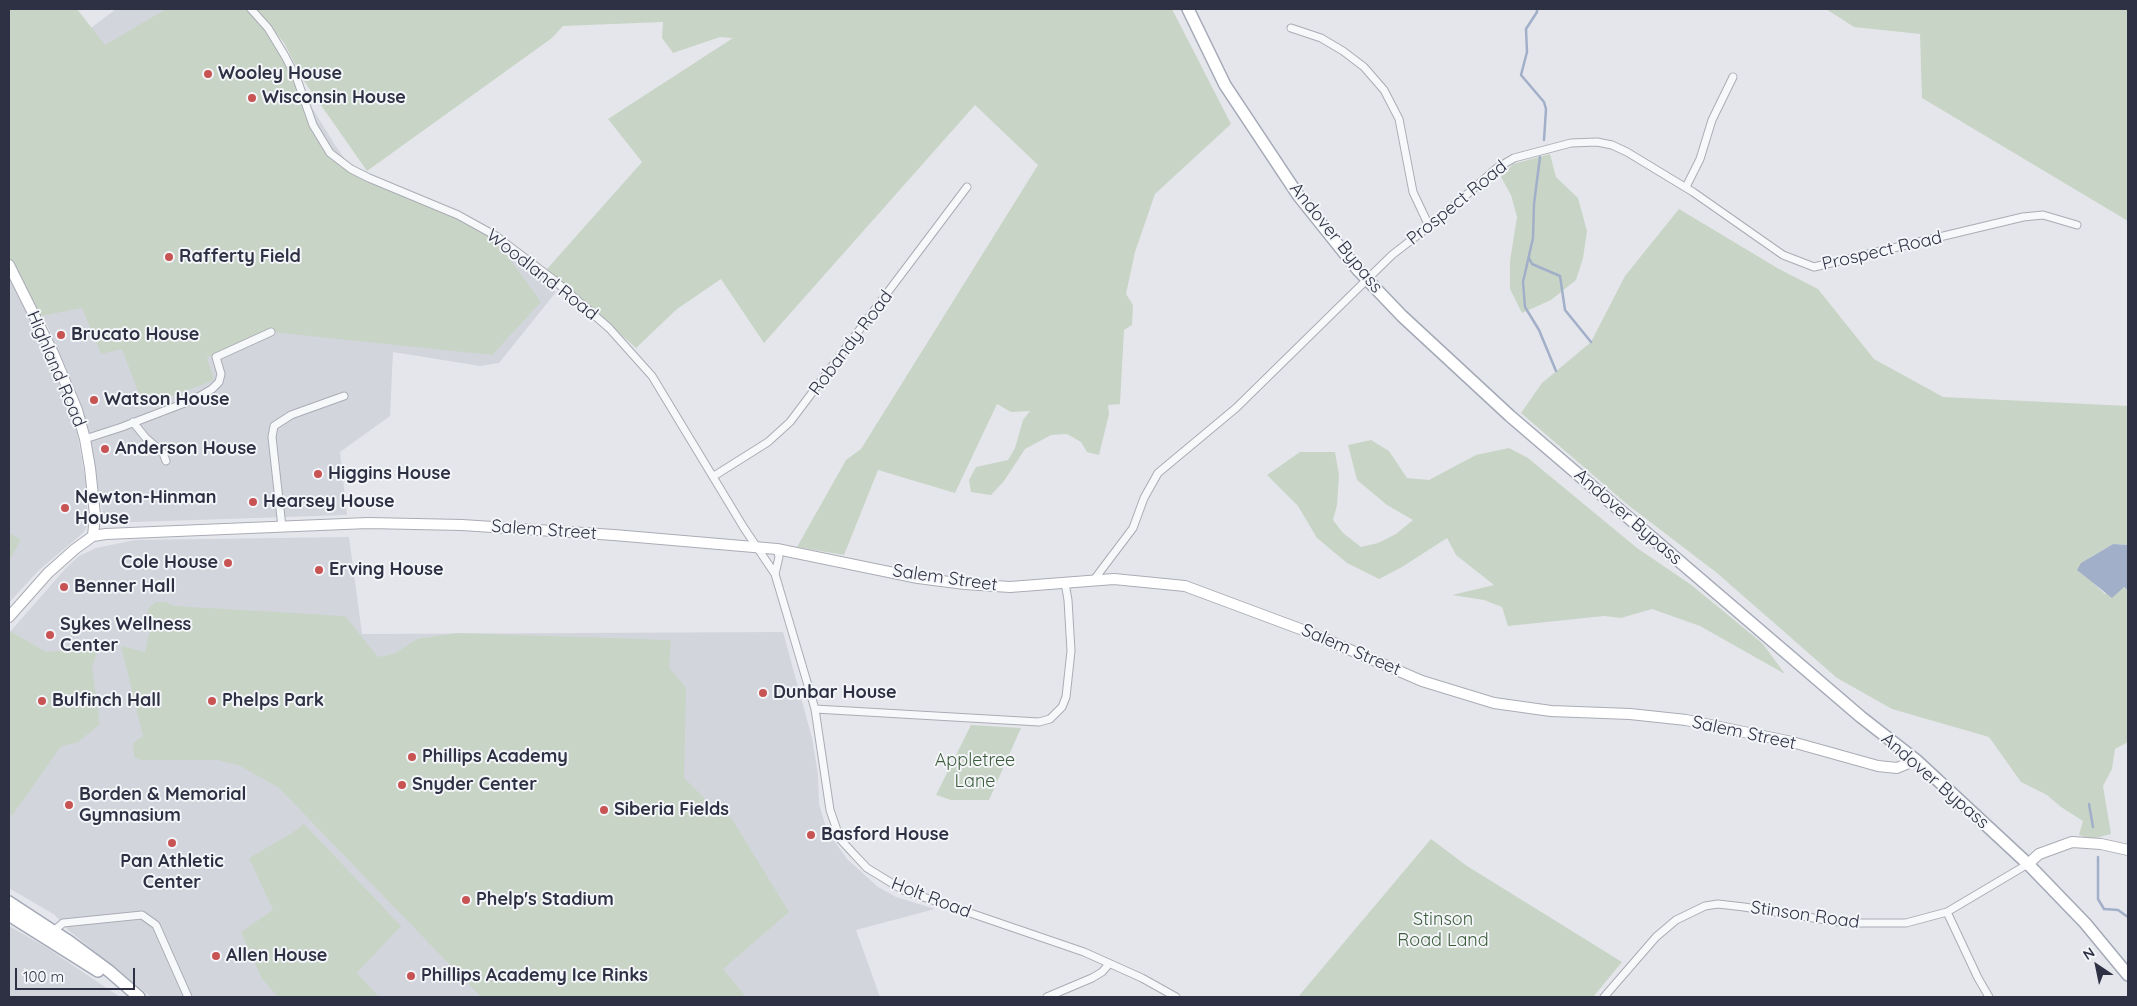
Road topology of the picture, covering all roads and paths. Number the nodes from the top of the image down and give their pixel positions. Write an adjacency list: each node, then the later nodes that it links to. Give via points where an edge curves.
1 (251, 9): 16 (street, Woodland Road, via 268,28 285,56 304,95 313,125 330,153 369,178 458,215 490,233 554,280 610,328 652,376)
2 (1188, 9): 10 (main road, Andover Bypass, via 1225,85 1259,138 1298,196)
3 (1291, 28): 8 (street, via 1321,38 1343,51 1364,67 1391,101 1399,119 1413,192)
4 (1733, 78): 6 (street, via 1712,120 1700,159)
5 (966, 187): 16 (street, Robandy Road, via 790,422 768,442)
6 (1686, 187): 7 (street, Prospect Road, via 1783,255 1814,267 2023,217 2043,215); 8 (street, Prospect Road, via 1612,145 1571,143 1506,162)
7 (2077, 225)
8 (1429, 226): 10 (street, Prospect Road)
9 (9, 265): 14 (street, Highland Road, via 53,353)
10 (1367, 280): 22 (street, Prospect Road, via 1236,408 1158,473 1133,528); 26 (main road, Andover Bypass, via 1464,376 1861,717)
11 (271, 332): 13 (street, via 216,357 221,374 212,389 195,399)
12 (344, 396): 17 (street, via 291,415 274,426 272,437)
13 (133, 422): 14 (street); 15 (street, via 163,452)
14 (85, 439): 18 (street, Highland Road, via 95,515)
15 (166, 461)
16 (714, 476): 19 (street, Woodland Road)
17 (282, 527): 18 (street, Salem Street, via 129,531); 19 (street, Salem Street, via 368,523 462,525)
18 (93, 536): 24 (street, Salem Street, via 48,573)
19 (758, 547): 20 (street, Salem Street); 21 (street, Holt Road)
20 (777, 549): 21 (street, Holt Road, via 779,558); 23 (street, Salem Street, via 918,578 965,584 1010,587)
21 (774, 574): 25 (street, Holt Road)
22 (1093, 581): 23 (street, Salem Street); 26 (street, Salem Street, via 1163,582 1206,592 1422,681 1494,703 1551,711 1686,720 1792,742 1878,766 1897,768)
23 (1065, 583): 25 (street, via 1071,651 1066,697 1050,719 1039,722)
24 (9, 617)
25 (815, 710): 33 (street, Holt Road, via 835,829 867,868 918,896 1039,936)
26 (1916, 760): 28 (main road, Andover Bypass)
27 (2128, 850): 28 (street, via 2072,842 2039,854)
28 (2028, 864): 30 (street, Stinson Road); 34 (main road, Andover Bypass, via 2085,923)
29 (9, 902): 32 (main road)
30 (1947, 912): 39 (street, Stinson Road, via 1906,924 1845,923 1744,907 1705,906 1676,920 1656,937); 40 (street)
31 (9, 915): 32 (main road)
32 (50, 934): 35 (main road, via 109,971); 36 (street, via 63,923 142,915 156,925)
33 (1109, 964): 37 (street, via 1092,978); 38 (street, Holt Road)
34 (2128, 975)
35 (138, 997)
36 (188, 997)
37 (1048, 997)
38 (1176, 997)
39 (1604, 997)
40 (1989, 997)

